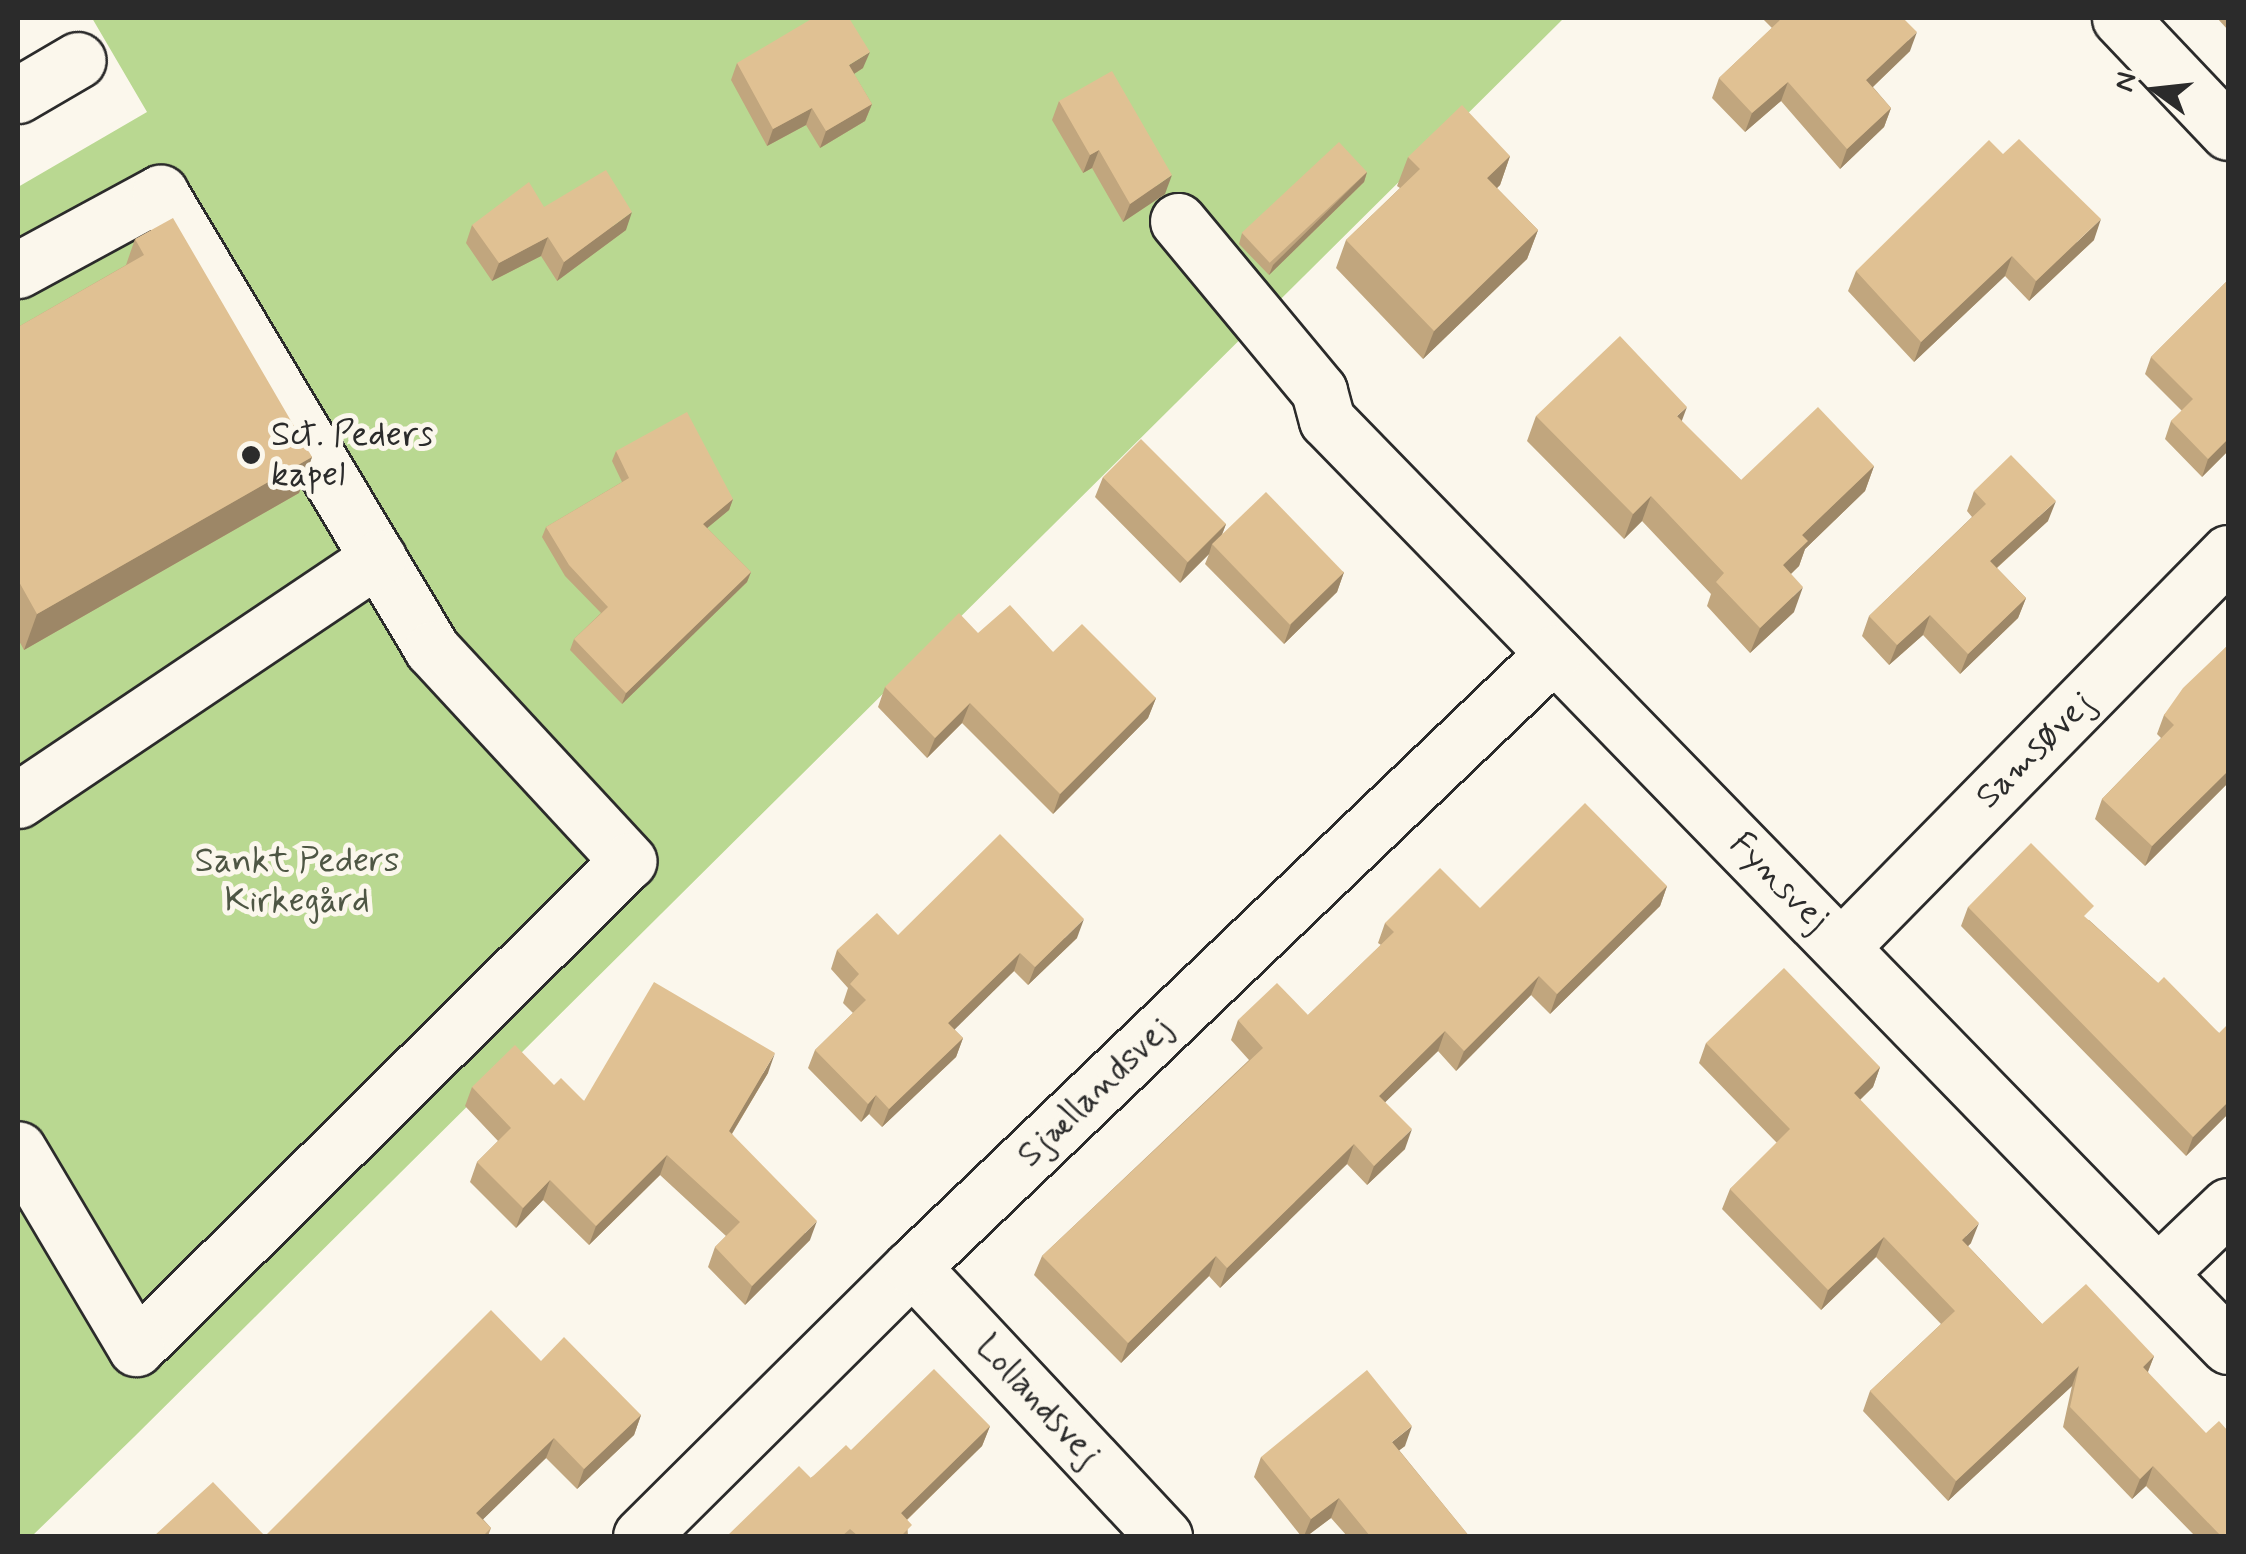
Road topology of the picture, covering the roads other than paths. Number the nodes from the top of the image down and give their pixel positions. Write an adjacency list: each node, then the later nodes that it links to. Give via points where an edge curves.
1 (2120, 18): 4 (street)
2 (78, 60): 3 (street)
3 (18, 95)
4 (2228, 132)
5 (1178, 221): 9 (street, Fynsvej, via 1318,391 1327,420)
6 (18, 270): 8 (street, via 160,193)
7 (2228, 554): 11 (street, Samsøvej)
8 (378, 558): 10 (street); 12 (street, via 432,649 628,861 136,1348)
9 (1554, 654): 11 (street, Fynsvej); 14 (street, Sjællandsvej)
10 (18, 800)
11 (1842, 946): 15 (street, Fynsvej)
12 (18, 1149)
13 (2228, 1206): 15 (street)
14 (912, 1267): 17 (street, Sjællandsvej); 18 (street, Lollandsvej)
15 (2158, 1273): 16 (street, Fynsvej)
16 (2228, 1346)
17 (641, 1536)
18 (1164, 1536)

